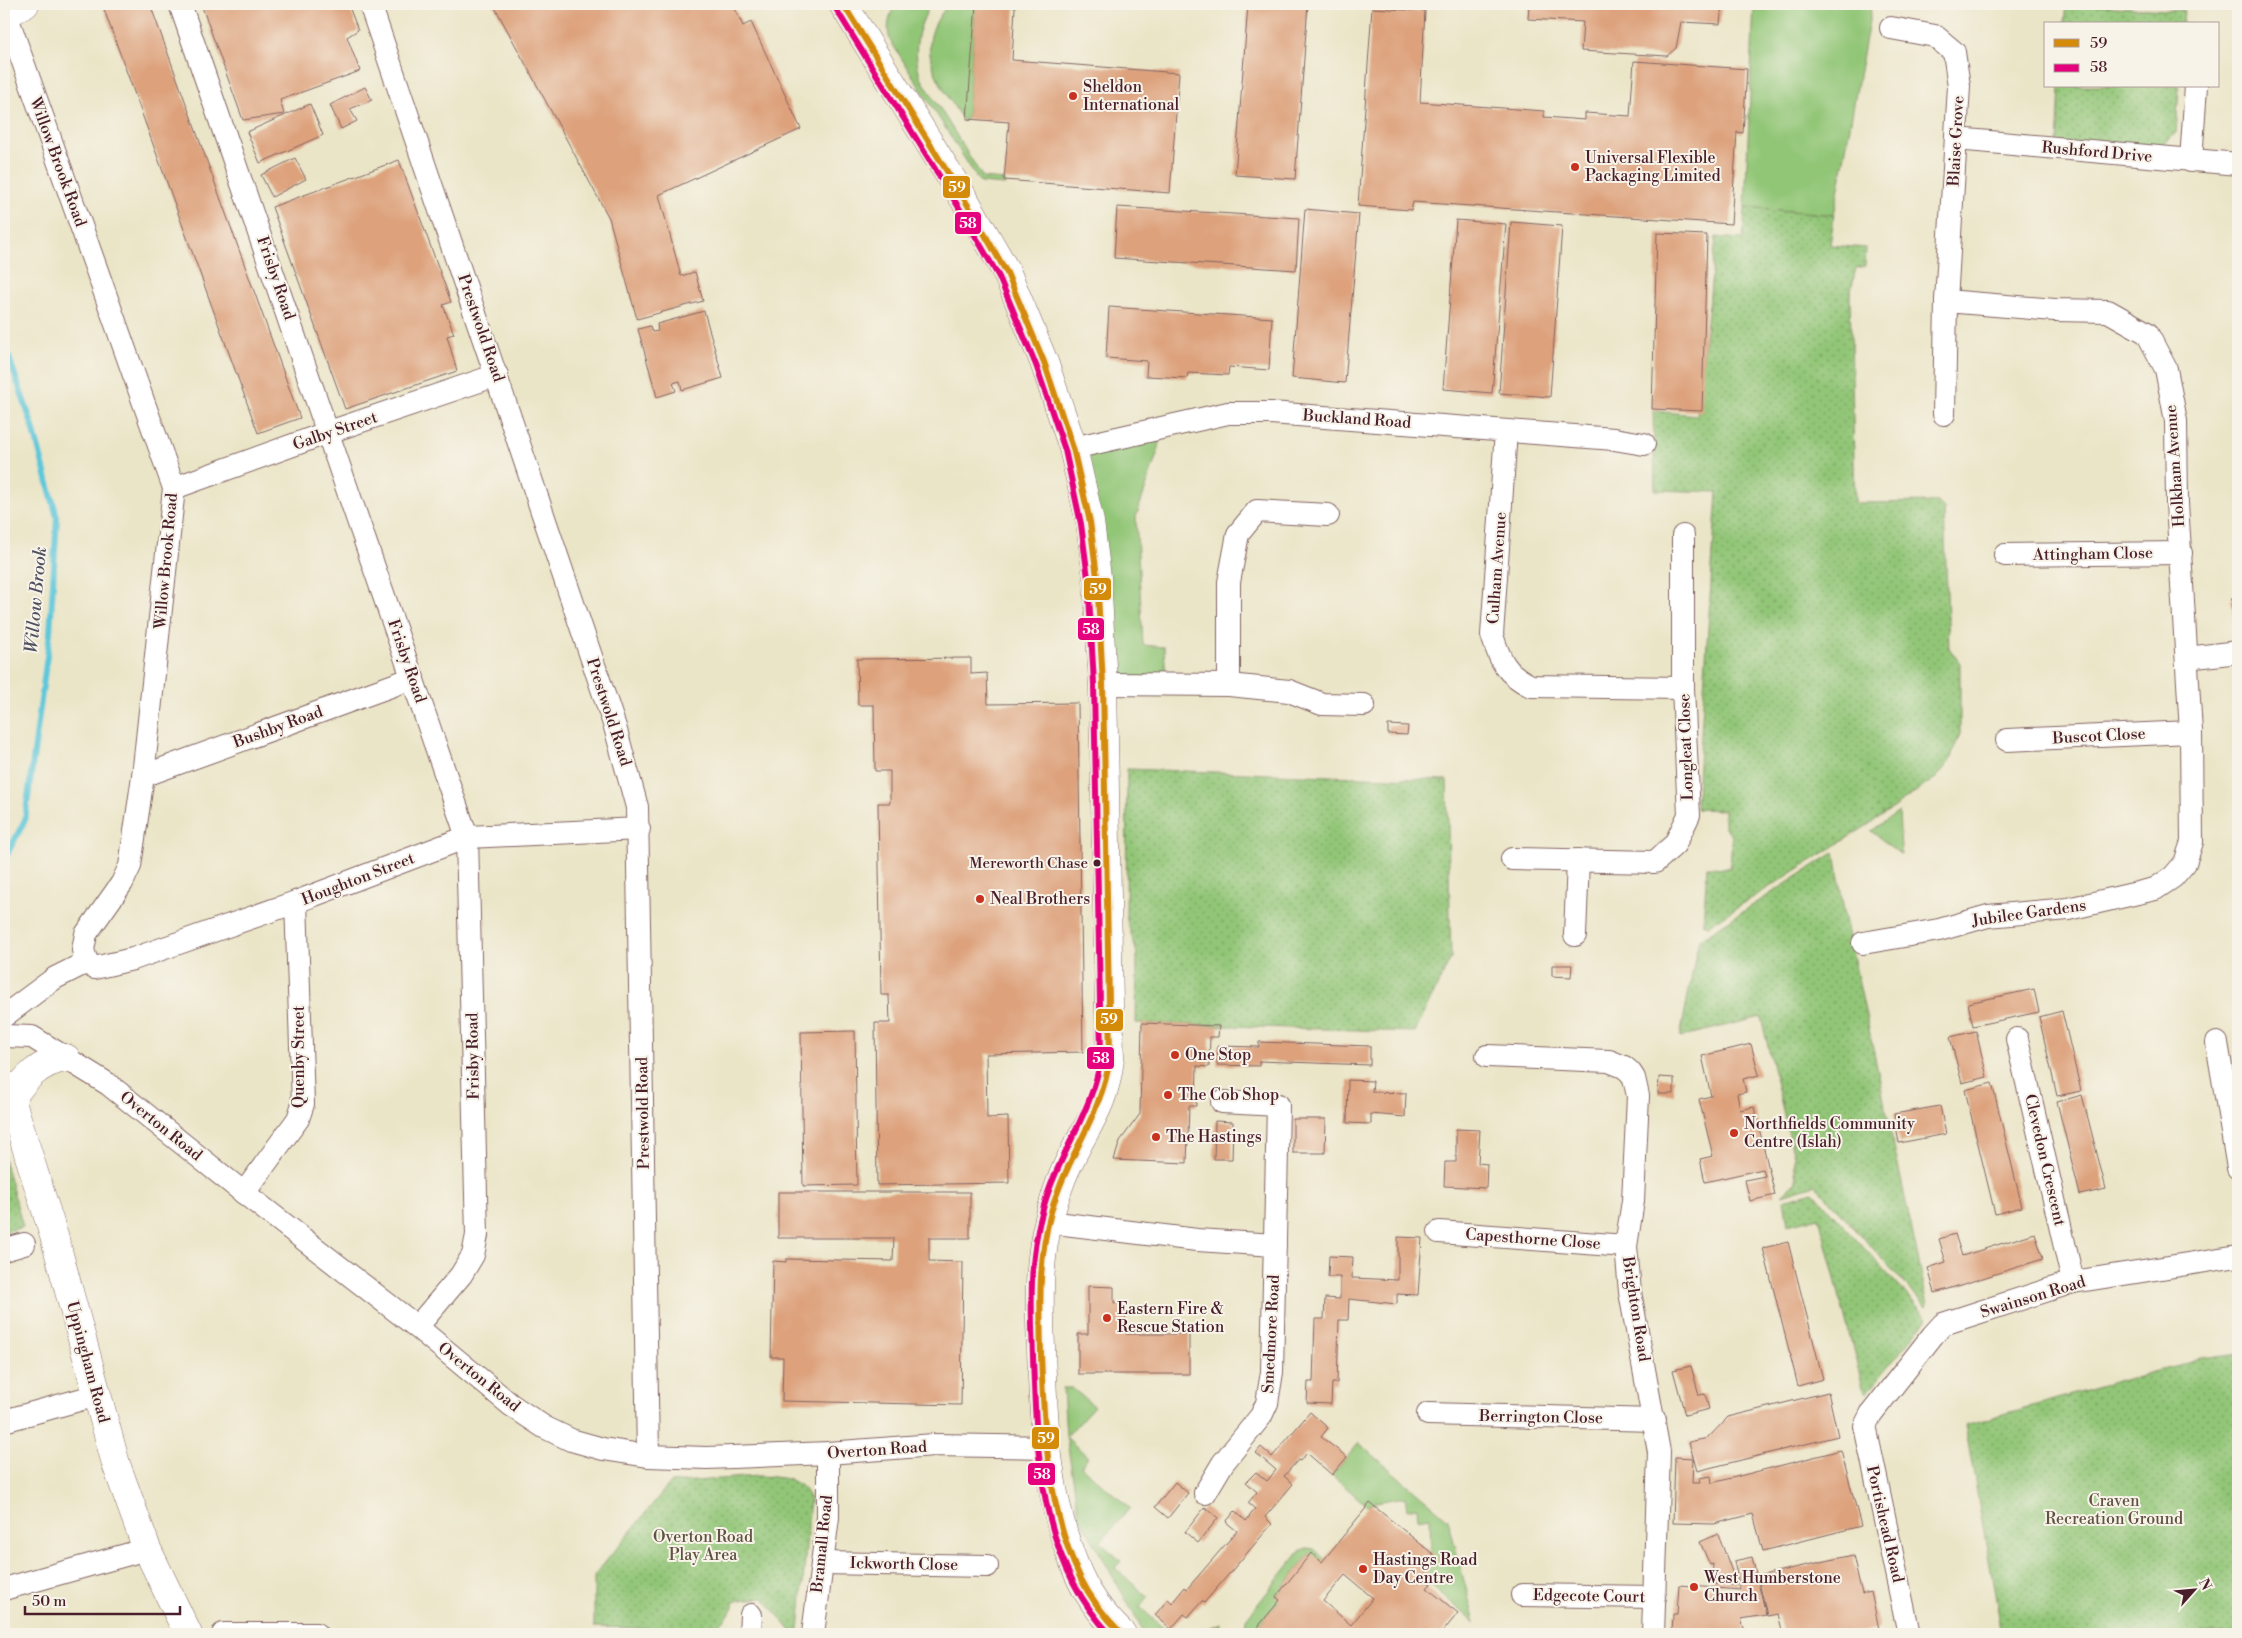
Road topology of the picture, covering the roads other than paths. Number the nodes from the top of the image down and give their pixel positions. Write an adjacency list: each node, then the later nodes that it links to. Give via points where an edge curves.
1 (180, 4): 14 (street, Frisby Road)
2 (370, 4): 11 (street, Prestwold Road)
3 (849, 6): 16 (street, via 1007,273 1044,362)
4 (12, 11): 17 (street, Willow Brook Road)
5 (1891, 28): 7 (street, Blaise Grove, via 1935,36 1954,52 1959,86)
6 (2196, 88): 8 (street)
7 (1956, 139): 8 (street, Rushford Drive); 10 (street, Blaise Grove)
8 (2191, 161): 9 (street, Rushford Drive)
9 (2238, 164)
10 (1946, 300): 12 (street); 20 (street, Holkham Avenue, via 2108,312 2147,333 2166,369 2176,421)
11 (497, 375): 14 (street, Galby Street); 32 (street, Prestwold Road, via 615,727 630,778)
12 (1944, 414)
13 (1506, 431): 15 (street, Buckland Road); 16 (street, Buckland Road, via 1271,412 1228,413); 27 (street, Culham Avenue, via 1492,635 1500,659 1516,678 1531,686)
14 (329, 432): 17 (street, Galby Street); 24 (street, Frisby Road)
15 (1644, 444)
16 (1073, 448): 25 (street, via 1090,522 1097,577)
17 (174, 488): 31 (street, Willow Brook Road)
18 (1328, 515): 26 (street, via 1257,510 1238,534 1229,582)
19 (1684, 536): 27 (street, Longleat Close)
20 (2181, 553): 21 (street, Attingham Close); 23 (street, Holkham Avenue)
21 (2005, 555)
22 (2238, 652): 23 (street)
23 (2186, 658): 29 (street, Holkham Avenue)
24 (413, 678): 31 (street, Bushby Road); 33 (street, Frisby Road)
25 (1103, 684): 26 (street); 51 (street, via 1109,1066 1097,1111 1069,1162)
26 (1229, 684): 28 (street, via 1290,692 1322,704)
27 (1683, 688): 35 (street, Longleat Close, via 1689,815 1675,844 1655,862)
28 (1364, 705)
29 (2192, 732): 30 (street, Buscot Close); 36 (street, Holkham Avenue, via 2192,842)
30 (2007, 740)
31 (143, 776): 40 (street, Willow Brook Road, via 130,866 122,883 86,934 83,950)
32 (638, 828): 33 (street, Houghton Street); 65 (street, Prestwold Road)
33 (467, 837): 37 (street, Houghton Street); 57 (street, Frisby Road, via 477,1236 473,1255 461,1275)
34 (1512, 858): 35 (street, Longleat Close)
35 (1578, 860): 38 (street)
36 (2185, 862): 39 (street, Jubilee Gardens, via 2173,877 2155,889 2132,896 2068,909 1988,916 1939,930)
37 (296, 902): 40 (street, Houghton Street, via 124,962 94,968); 50 (street, Quenby Street, via 302,1104 298,1119)
38 (1575, 935)
39 (1863, 943)
40 (87, 962): 41 (street, via 55,978)
41 (4, 1016)
42 (4, 1036): 46 (street, Overton Road, via 32,1037)
43 (2017, 1039): 56 (street, Clevedon Crescent)
44 (2217, 1043): 49 (street)
45 (1487, 1056): 54 (street, Brighton Road, via 1594,1059 1609,1061 1630,1072 1638,1096 1633,1201)
46 (66, 1058): 47 (street, via 42,1065 18,1088); 50 (street, Overton Road, via 108,1084)
47 (8, 1092): 58 (street, Uppingham Road, via 54,1236)
48 (1222, 1102): 53 (street, Smedmore Road, via 1278,1105)
49 (2238, 1168)
50 (244, 1193): 57 (street, Overton Road)
51 (1048, 1222): 53 (street, via 1197,1240); 63 (street, via 1039,1287)
52 (1439, 1232): 54 (street, Capesthorne Close)
53 (1275, 1245): 66 (street, Smedmore Road, via 1272,1372 1267,1403)
54 (1626, 1246): 61 (street, Brighton Road, via 1630,1292)
55 (2238, 1256): 56 (street, Swainson Road)
56 (2073, 1282): 60 (street, Swainson Road, via 1943,1324)
57 (417, 1327): 65 (street, Overton Road, via 512,1405 544,1427 571,1440)
58 (97, 1395): 62 (street); 67 (street, Uppingham Road, via 116,1464)
59 (1428, 1414): 61 (street, Berrington Close)
60 (1871, 1414): 79 (street, Portishead Road, via 1865,1426 1866,1439)
61 (1655, 1420): 72 (street, Brighton Road, via 1659,1452)
62 (4, 1421)
63 (1047, 1447): 64 (street, Overton Road, via 934,1445); 77 (street, via 1059,1518 1075,1568 1103,1616)
64 (828, 1454): 65 (street, Overton Road, via 740,1458); 68 (street, Bramall Road, via 828,1517)
65 (648, 1456)
66 (1205, 1493)
67 (147, 1549): 70 (street); 73 (street, Uppingham Road)
68 (822, 1563): 69 (street, Ickworth Close); 76 (street, Bramall Road)
69 (987, 1566)
70 (4, 1588)
71 (1522, 1595): 72 (street, Edgecote Court)
72 (1655, 1597): 78 (street, Brighton Road)
73 (188, 1634)
74 (223, 1634): 75 (street)
75 (316, 1634)
76 (813, 1634)
77 (1122, 1634)
78 (1653, 1634)
79 (1909, 1634)

